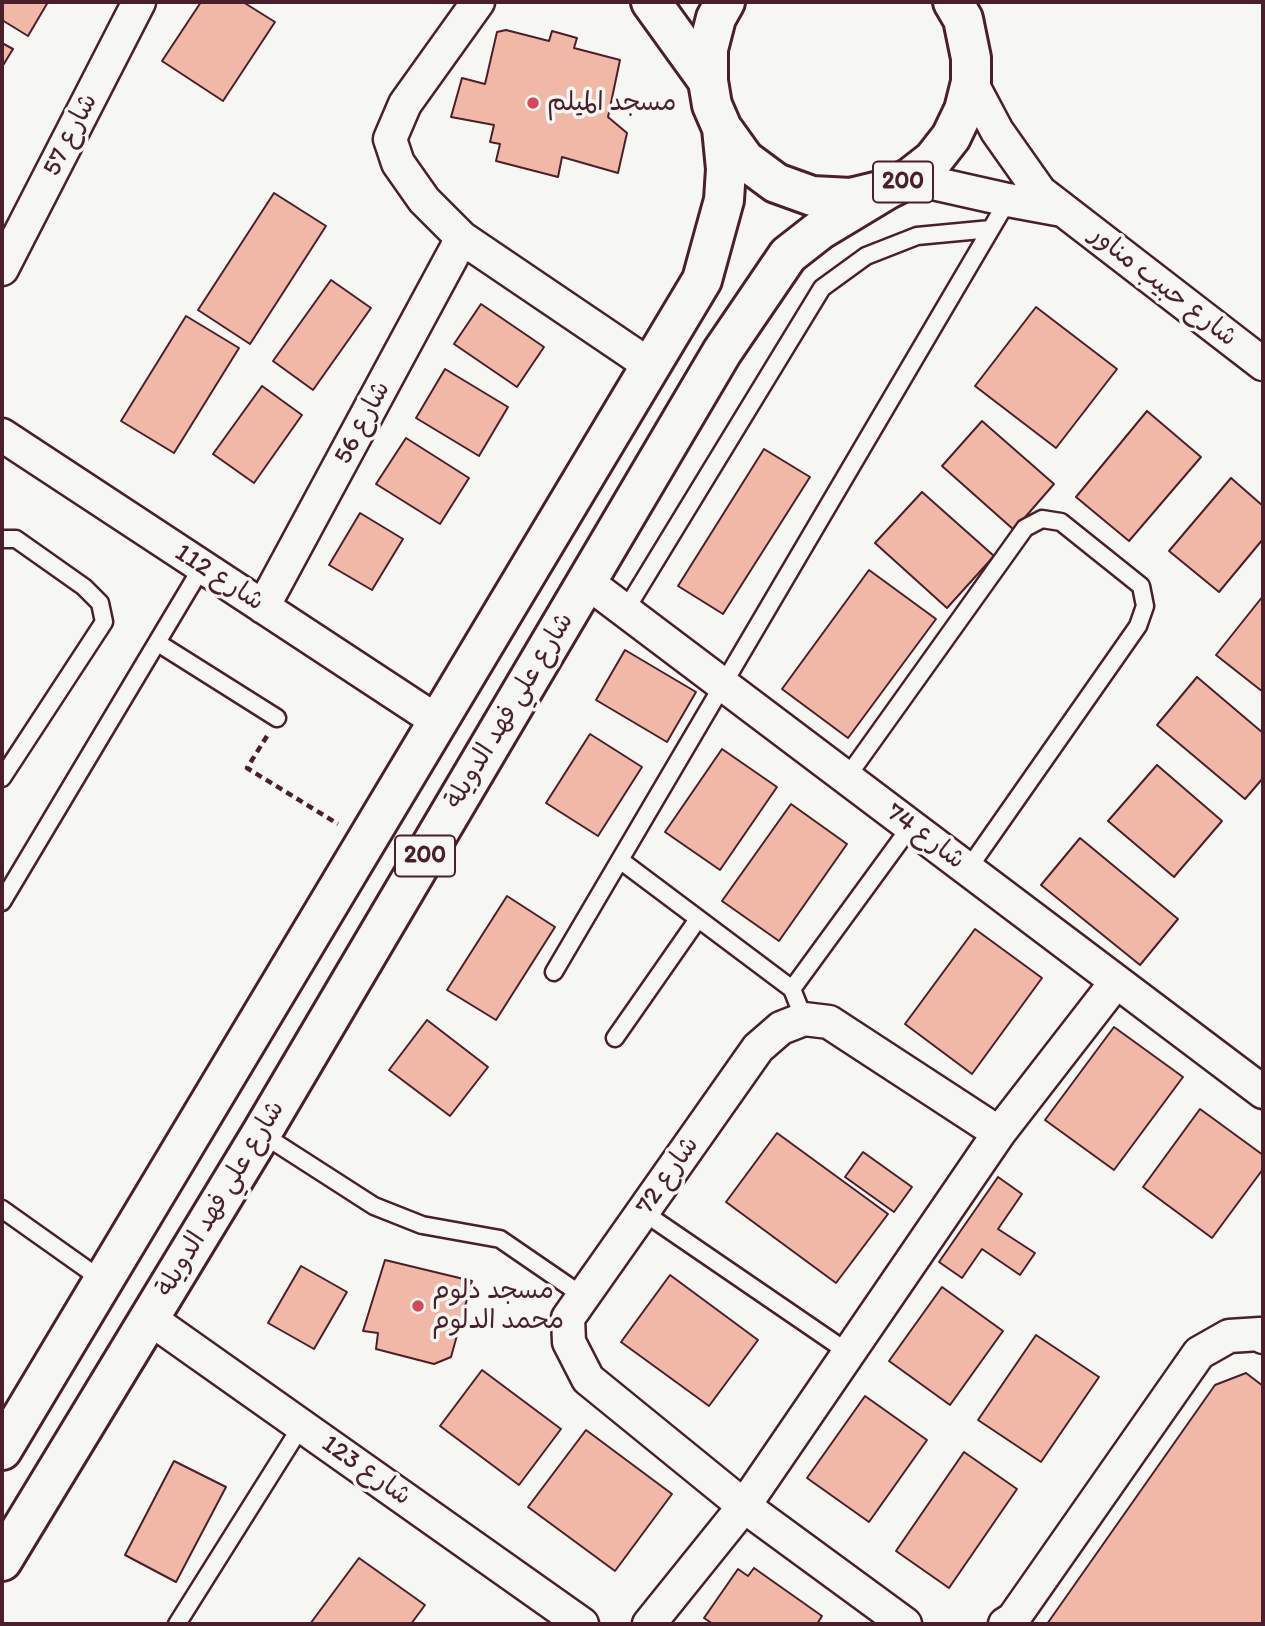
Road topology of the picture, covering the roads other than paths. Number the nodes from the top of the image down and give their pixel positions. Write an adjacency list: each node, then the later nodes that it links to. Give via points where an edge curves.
1 (139, 2): 14 (street, شارع 57)
2 (478, 2): 13 (street, via 405,104 390,139 398,163 424,200)
3 (651, 2): 6 (main road)
4 (725, 2): 6 (main road, 200, via 708,49)
5 (960, 8): 7 (main road, 200, via 971,58)
6 (708, 81): 8 (main road, 200)
7 (971, 82): 9 (main road, 200, via 951,137 933,160); 11 (street, شارع حبيب مناور, via 1018,163 1040,192)
8 (722, 128): 9 (main road, 200, via 745,160 776,183 812,196 850,198); 15 (main road, 200, via 724,200 702,280)
9 (899, 184): 10 (street, شارع حبيب مناور); 16 (main road, شارع علي فهد الدويلة / 200, via 820,230 788,255)
10 (1009, 201): 11 (street, شارع حبيب مناور); 12 (lane)
11 (1062, 210): 17 (street, شارع حبيب مناور)
12 (991, 229): 23 (lane, via 917,236 866,256 822,288); 25 (lane)
13 (462, 238): 15 (street); 22 (street, شارع 56)
14 (2, 269)
15 (660, 351): 16 (main road, via 684,330 696,330); 27 (main road, 200)
16 (722, 352): 21 (main road, شارع علي فهد الدويلة / 200)
17 (1263, 364)
18 (2, 435): 20 (street, شارع 112)
19 (2, 539): 29 (lane, via 16,539 85,587 100,603 104,622)
20 (202, 567): 22 (street, شارع 112); 24 (lane)
21 (587, 582): 23 (street, شارع 74); 42 (main road, شارع علي فهد الدويلة / 200)
22 (263, 607): 27 (street, شارع 112)
23 (625, 611): 25 (street, شارع 74)
24 (158, 643): 26 (lane); 33 (lane)
25 (724, 684): 28 (street, شارع 74); 31 (lane)
26 (277, 718)
27 (437, 722): 45 (main road, 200)
28 (847, 777): 30 (street, شارع 74); 32 (lane, via 1025,528 1042,519 1061,522 1141,586 1145,606 1138,626)
29 (2, 778)
30 (911, 826): 32 (street, شارع 74); 37 (lane)
31 (620, 860): 34 (lane); 35 (lane)
32 (968, 869): 36 (street, شارع 74)
33 (2, 902)
34 (698, 919): 37 (lane); 39 (lane)
35 (554, 972)
36 (1115, 982): 40 (street, شارع 74); 41 (street)
37 (792, 989): 38 (lane)
38 (804, 1018): 41 (street, via 829,1022); 44 (street, شارع 72, via 781,1028 758,1048)
39 (615, 1038)
40 (1263, 1092)
41 (999, 1133): 49 (street)
42 (261, 1134): 46 (lane, via 374,1206 422,1225 500,1239); 47 (main road, شارع علي فهد الدويلة / 200)
43 (2, 1209): 45 (lane)
44 (642, 1212): 46 (street, شارع 72); 49 (lane)
45 (102, 1280): 51 (main road, 200)
46 (583, 1296): 52 (street, شارع 72, via 568,1318 569,1342 588,1379)
47 (149, 1318): 50 (street, شارع 123); 53 (main road, شارع علي فهد الدويلة / 200)
48 (1263, 1337): 58 (street, via 1229,1336 1199,1353 1013,1619)
49 (849, 1353): 52 (street)
50 (302, 1425): 54 (lane); 55 (street, شارع 123)
51 (2, 1450)
52 (744, 1506): 56 (street); 57 (street, شارع 72)
53 (2, 1561)
54 (177, 1624)
55 (582, 1624)
56 (649, 1624)
57 (905, 1624)
58 (1005, 1624)

